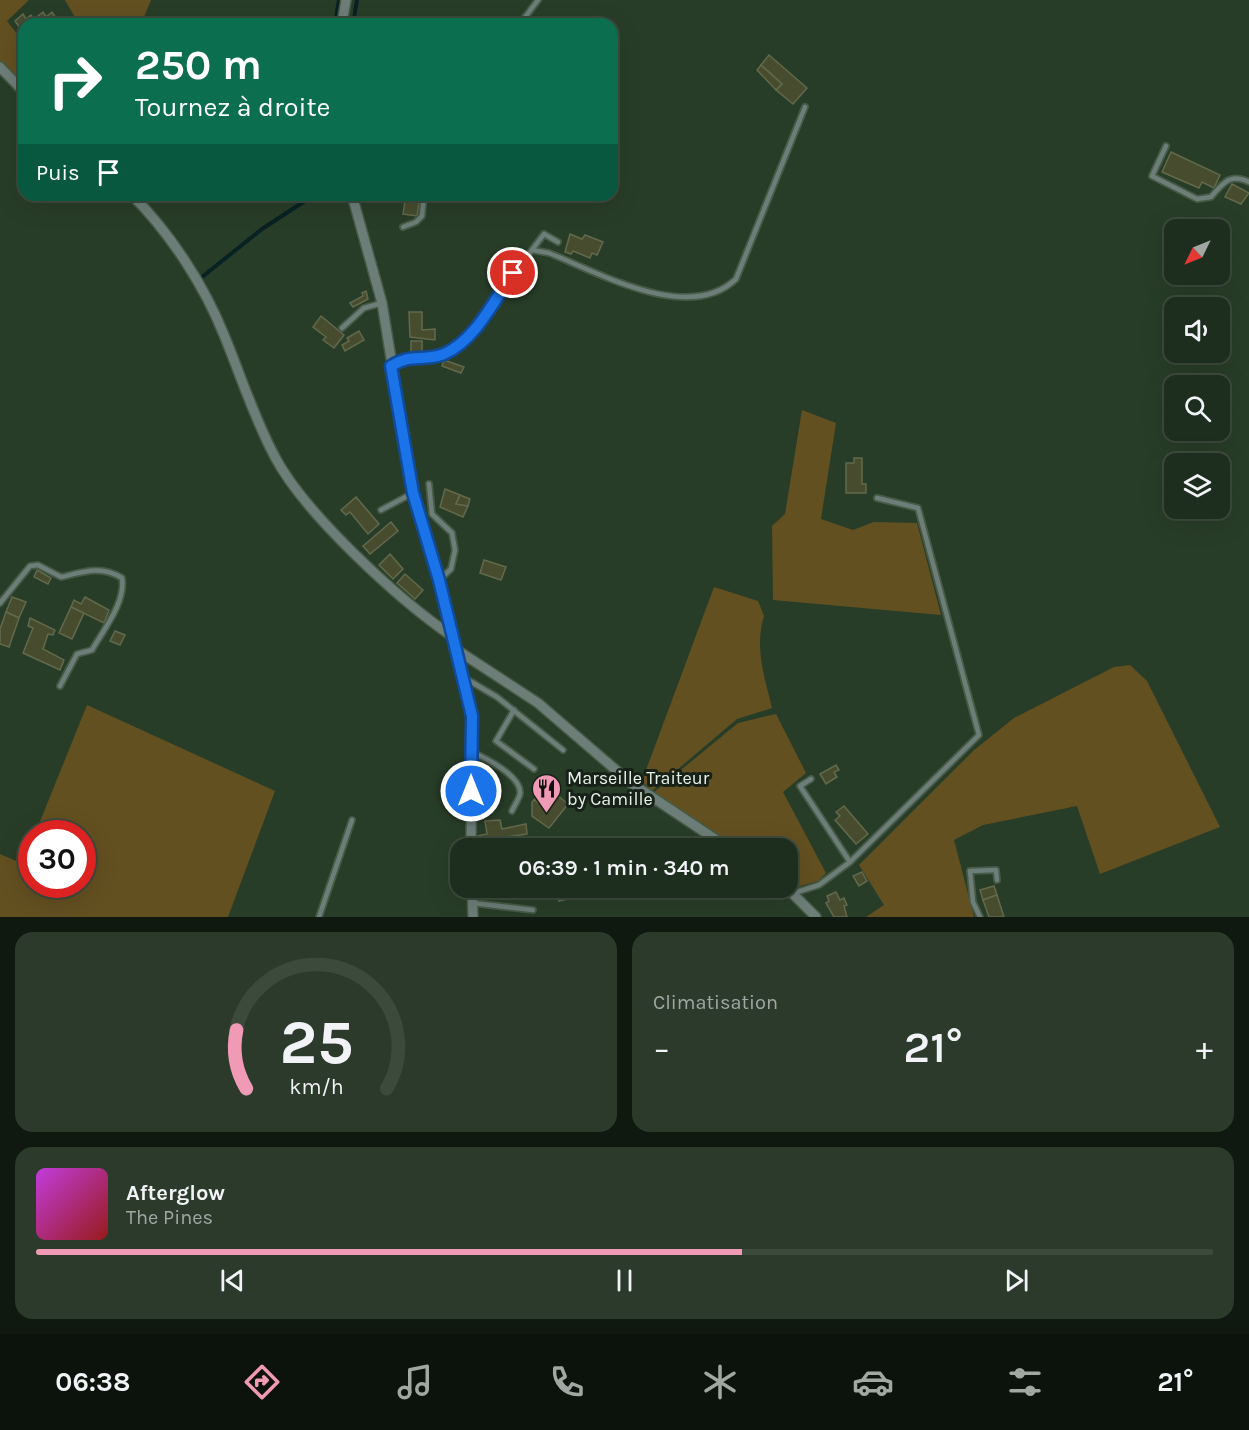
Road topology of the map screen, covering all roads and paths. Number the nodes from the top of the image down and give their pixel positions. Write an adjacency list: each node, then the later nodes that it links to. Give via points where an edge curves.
1 (346, 0): 3 (street)
2 (538, 0): 4 (lane)
3 (343, 18)
4 (524, 18)
5 (0, 68): 6 (street)
6 (18, 86)
7 (805, 107): 15 (lane, via 736,279 728,287 674,299)
8 (1166, 146): 9 (lane, via 1152,176 1197,199 1211,197 1226,179 1238,177)
9 (1249, 182)
10 (137, 201): 25 (street, via 166,236 209,304 262,430 301,495 362,560)
11 (354, 201): 16 (street)
12 (423, 201): 13 (lane, via 422,216)
13 (403, 227)
14 (558, 242): 15 (lane, via 544,234)
15 (532, 250): 18 (lane, via 457,346 425,359 405,357)
16 (382, 303): 17 (lane, via 364,308); 18 (street)
17 (342, 328)
18 (391, 366): 20 (street)
19 (429, 484): 23 (lane, via 432,514 452,533 455,550 451,569)
20 (413, 493): 22 (lane); 23 (street)
21 (877, 498): 38 (lane, via 918,508 979,735)
22 (381, 510)
23 (439, 580): 25 (street)
24 (0, 603): 28 (lane, via 30,566 38,565 61,577 110,570 122,578 123,587 114,610 92,650 77,654)
25 (453, 637): 26 (street)
26 (457, 650): 27 (street); 37 (street, via 538,703 631,783)
27 (463, 677): 29 (lane); 31 (street, via 472,716)
28 (60, 686)
29 (514, 710): 30 (lane); 32 (lane, via 496,741)
30 (563, 750)
31 (471, 752): 34 (lane, via 490,760 518,785 520,795); 36 (street)
32 (534, 770)
33 (811, 779): 38 (lane, via 800,786)
34 (512, 811)
35 (352, 820): 45 (lane)
36 (471, 838)
37 (714, 838)
38 (850, 862): 40 (lane, via 819,885)
39 (997, 880): 48 (lane, via 996,870 970,871 973,902)
40 (798, 889)
41 (472, 898): 43 (street)
42 (797, 898): 47 (street)
43 (472, 903): 44 (lane); 46 (street)
44 (533, 910)
45 (319, 917)
46 (473, 917)
47 (816, 917)
48 (980, 917)

